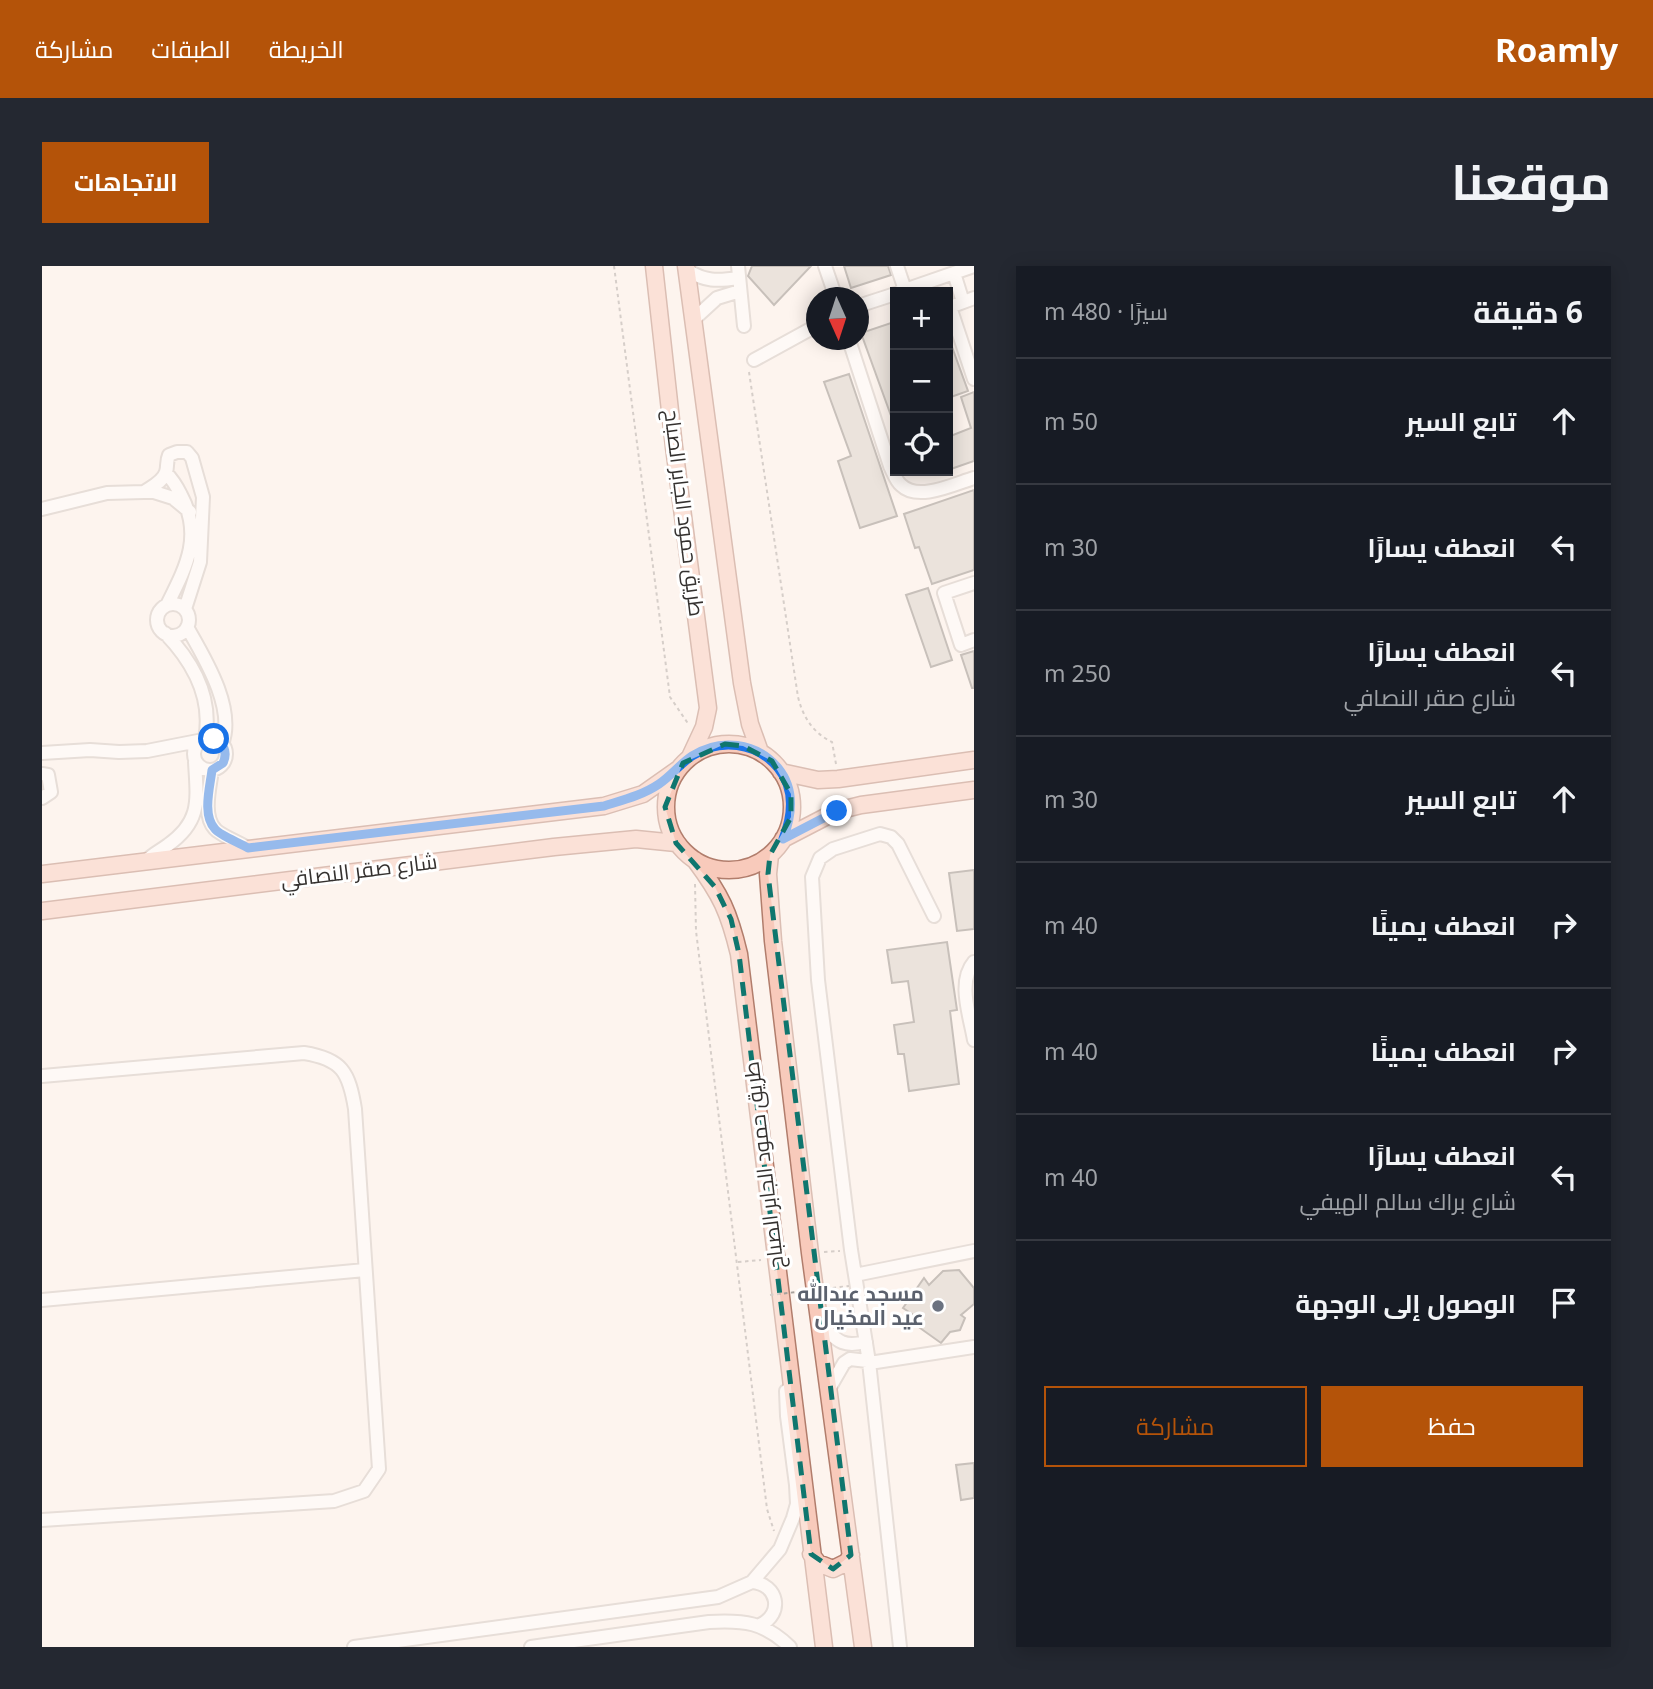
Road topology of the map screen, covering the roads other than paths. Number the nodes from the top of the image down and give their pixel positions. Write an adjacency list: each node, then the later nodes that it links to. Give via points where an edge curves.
1 (654, 266): 36 (main road, طريق حمود الجابر الصباح, via 708,709)
2 (825, 266): 8 (street)
3 (897, 266): 9 (street)
4 (974, 266): 6 (street)
5 (686, 268): 7 (street, via 710,281); 14 (main road, طريق حمود الجابر الصباح)
6 (954, 273): 10 (street); 12 (street)
7 (739, 278): 14 (street); 15 (street)
8 (832, 287)
9 (899, 287)
10 (914, 287)
11 (890, 295): 13 (street)
12 (969, 300): 19 (street, via 950,307)
13 (869, 303)
14 (693, 320): 34 (main road, طريق حمود الجابر الصباح, via 742,683)
15 (744, 326)
16 (806, 332): 18 (street)
17 (852, 350): 21 (street, via 900,485 913,493)
18 (754, 360)
19 (974, 379)
20 (166, 473): 22 (street); 24 (street); 27 (street, via 169,455 187,452 203,497 200,562)
21 (974, 478)
22 (144, 492): 23 (street, via 107,493); 24 (street, via 173,498)
23 (42, 509)
24 (190, 512): 26 (street, via 193,537 187,563)
25 (974, 583): 30 (street, via 944,593 961,645)
26 (167, 605): 27 (street); 29 (street, via 158,616)
27 (185, 609): 28 (street)
28 (187, 627): 29 (street, via 179,634); 32 (street, via 214,675 224,715)
29 (164, 633): 31 (street, via 183,652 201,685 209,715)
30 (974, 640)
31 (204, 739): 32 (street); 33 (street); 37 (street, via 194,750)
32 (222, 744): 39 (street, via 225,758)
33 (168, 747): 35 (street); 37 (street)
34 (760, 752): 36 (main road, via 725,744); 41 (main road)
35 (42, 753)
36 (690, 757): 40 (main road)
37 (195, 761): 39 (street); 50 (street, via 192,820 185,831)
38 (974, 761): 41 (main road, via 838,779); 43 (main road, via 970,770)
39 (212, 770): 47 (street, via 210,821 216,831)
40 (677, 770): 46 (main road, via 665,807); 47 (main road, شارع صقر النصافي, via 643,794 604,806)
41 (781, 772): 45 (main road, via 790,794 791,817)
42 (42, 774): 44 (street, via 48,775 51,792)
43 (974, 788): 45 (main road, via 837,811)
44 (42, 797)
45 (783, 839): 48 (main road)
46 (676, 843): 49 (main road); 52 (main road, شارع صقر النصافي, via 636,839 554,847)
47 (248, 848): 50 (main road, شارع صقر النصافي)
48 (770, 855): 49 (main road, via 753,866 733,870); 61 (main road, طريق حمود الجابر الصباح, via 773,941)
49 (695, 860): 64 (main road, طريق حمود الجابر الصباح, via 731,919 739,954)
50 (146, 861): 51 (main road, شارع صقر النصافي)
51 (42, 874)
52 (42, 911)
53 (934, 916): 59 (street, via 891,837 875,835 833,849 813,870 818,980)
54 (974, 962): 55 (street, via 965,982)
55 (974, 1040)
56 (42, 1076): 58 (street, via 304,1053 336,1063 348,1076 352,1092)
57 (974, 1251): 59 (street)
58 (365, 1270): 60 (street); 67 (street, via 379,1469 364,1492 334,1501)
59 (852, 1280): 62 (street)
60 (42, 1300)
61 (820, 1324): 62 (street, via 839,1342); 66 (main road, طريق حمود الجابر الصباح)
62 (866, 1342): 65 (street)
63 (974, 1347): 65 (street)
64 (788, 1349): 68 (main road, طريق حمود الجابر الصباح); 70 (street, via 787,1416 797,1504 780,1549)
65 (869, 1362): 66 (street, via 850,1359 844,1363); 77 (street)
66 (829, 1389): 69 (main road, طريق حمود الجابر الصباح)
67 (42, 1520)
68 (811, 1554): 69 (main road, via 833,1569); 75 (main road, طريق حمود الجابر الصباح)
69 (851, 1555): 76 (main road, طريق حمود الجابر الصباح)
70 (752, 1582): 71 (street, via 766,1586 775,1596 772,1617); 73 (street, via 718,1597)
71 (760, 1625): 72 (street, via 709,1622); 74 (street)
72 (538, 1646)
73 (354, 1647)
74 (790, 1647)
75 (824, 1647)
76 (863, 1647)
77 (900, 1647)

